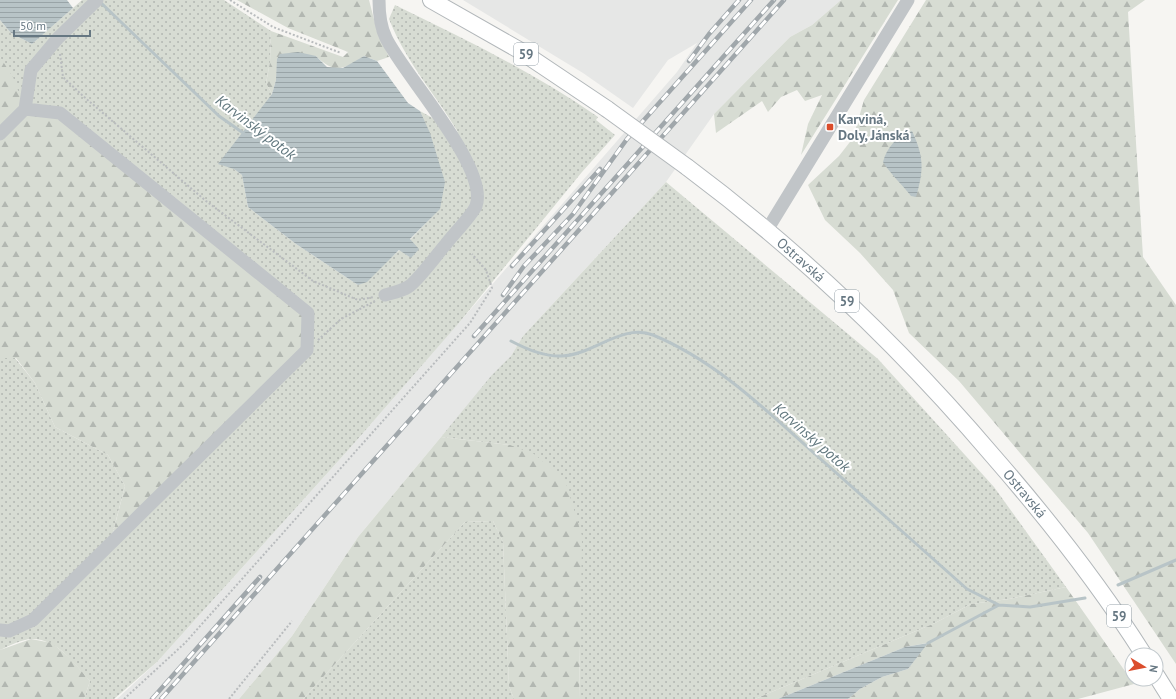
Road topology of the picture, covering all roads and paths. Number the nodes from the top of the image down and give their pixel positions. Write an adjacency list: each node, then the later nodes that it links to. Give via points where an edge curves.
1 (97, 0): 6 (street)
2 (230, 0): 7 (path, via 273,27)
3 (379, 0): 12 (street, via 379,15 386,38 466,157 476,189 476,206 423,270 408,287)
4 (908, 0): 10 (street)
5 (439, 2): 10 (main road, Ostravská / 59, bridge, via 531,57 606,109 687,167)
6 (58, 38): 8 (street, via 31,70); 12 (path, via 63,77 206,201 313,281 358,300)
7 (341, 53)
8 (25, 109): 9 (street); 13 (street, via 60,113 308,313)
9 (0, 134)
10 (767, 230): 16 (main road, Ostravská / 59, via 868,320 958,415 1054,527 1097,584)
11 (472, 254): 18 (path, via 486,270 492,288 470,323 186,642)
12 (385, 295): 13 (path, via 341,319)
13 (307, 350): 15 (street, via 33,620 9,631)
14 (292, 621): 19 (path)
15 (0, 630)
16 (1139, 647)
17 (1164, 687): 20 (main road)
18 (124, 699)
19 (229, 699)
20 (1171, 699)

